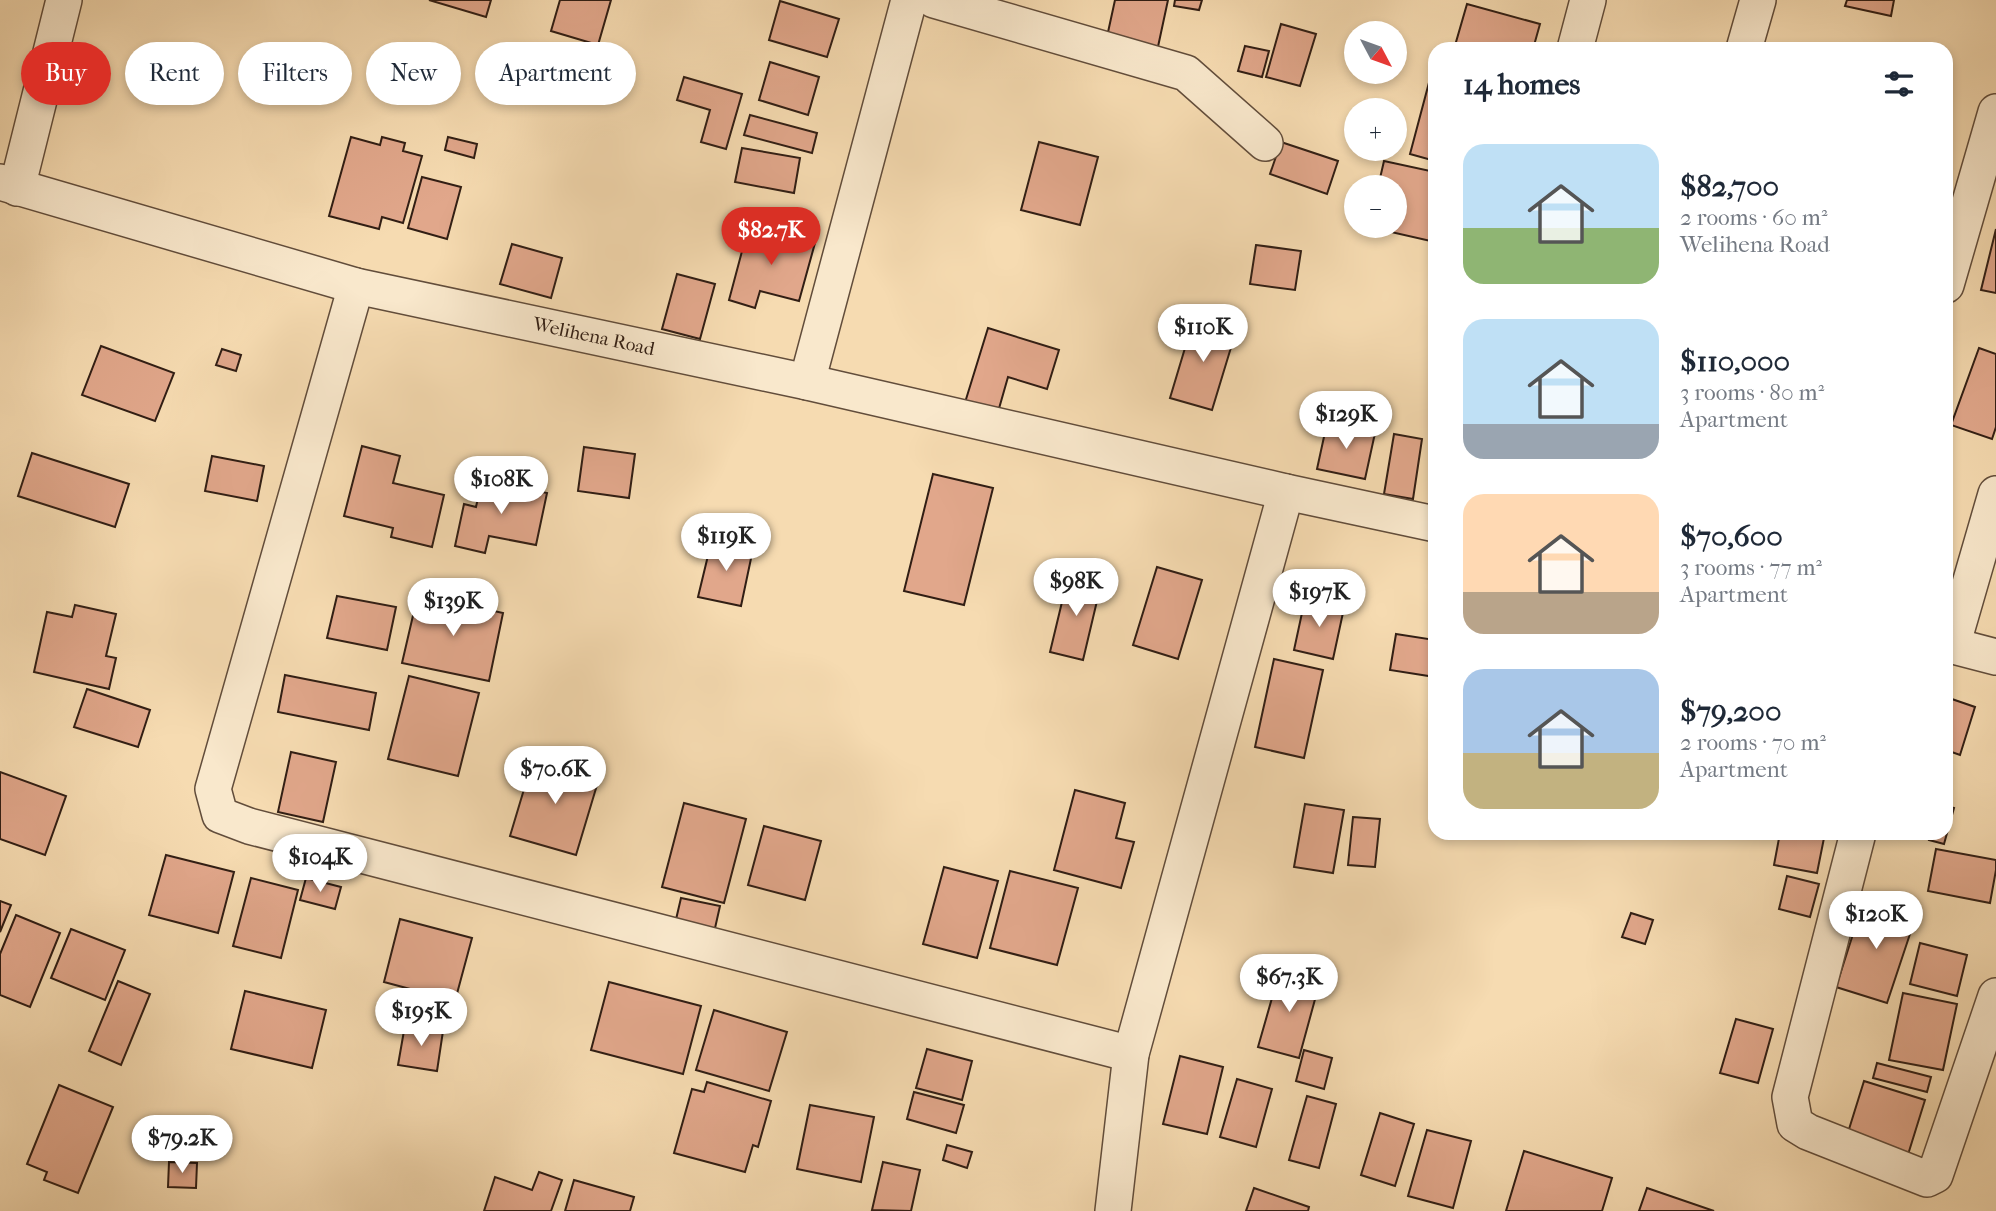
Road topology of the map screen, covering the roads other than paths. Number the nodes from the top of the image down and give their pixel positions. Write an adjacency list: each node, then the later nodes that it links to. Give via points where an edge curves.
1 (64, 0): 10 (street)
2 (909, 0): 13 (street)
3 (934, 0): 9 (street, via 1186,74)
4 (1588, 0): 6 (street)
5 (1758, 0): 7 (street)
6 (1577, 42)
7 (1746, 42)
8 (1996, 112): 11 (street)
9 (1265, 144)
10 (9, 185): 12 (street, Welihena Road)
11 (1953, 261)
12 (356, 286): 13 (street, Welihena Road); 22 (street, via 213,789 220,815 249,827)
13 (807, 382): 14 (street, Welihena Road)
14 (1286, 492): 16 (street, Welihena Road); 22 (street)
15 (1996, 494): 17 (street)
16 (1428, 522)
17 (1953, 632)
18 (1953, 646): 19 (street)
19 (1996, 657)
20 (1855, 840): 21 (street, via 1790,1097 1795,1124 1927,1179 1935,1174)
21 (1996, 996)
22 (1131, 1054): 23 (street)
23 (1113, 1211)

